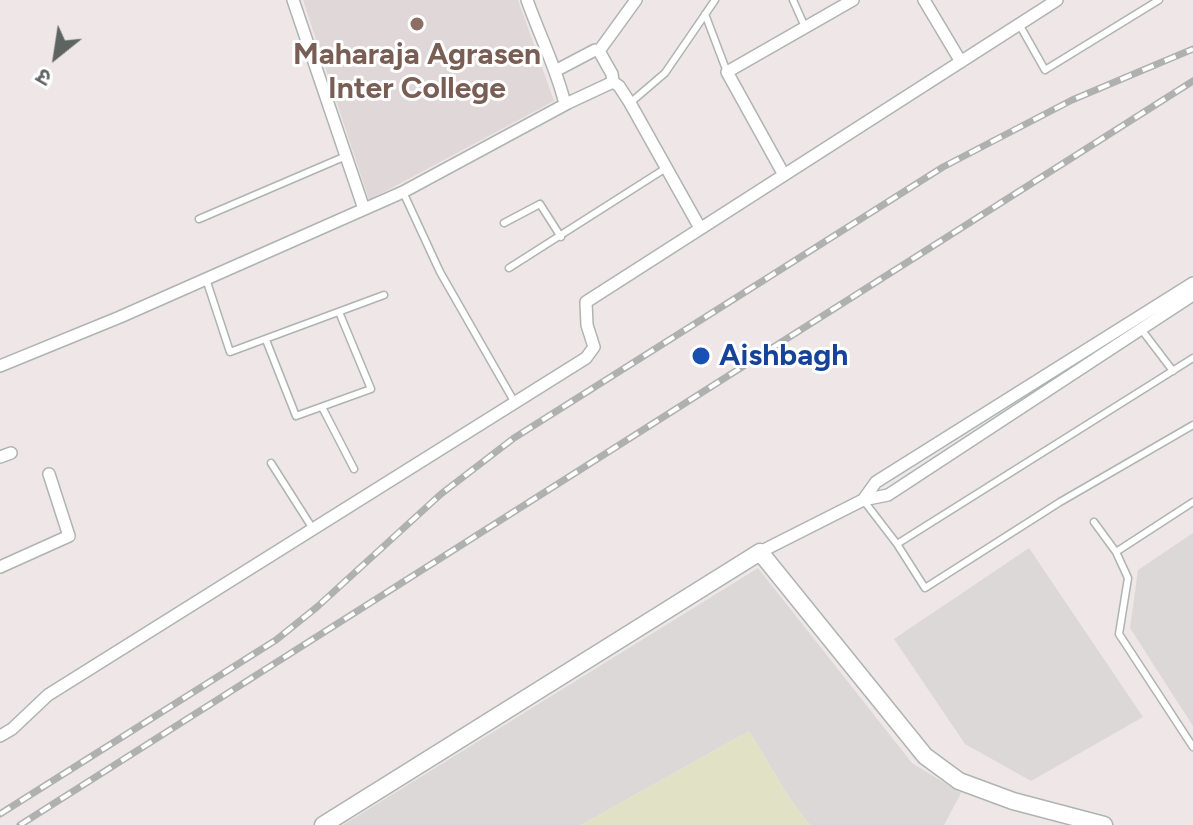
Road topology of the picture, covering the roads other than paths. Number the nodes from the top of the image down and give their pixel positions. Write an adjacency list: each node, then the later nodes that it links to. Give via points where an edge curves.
1 (293, 0): 20 (street)
2 (527, 0): 15 (street)
3 (636, 0): 13 (street)
4 (715, 0): 10 (lane)
5 (793, 0): 12 (lane)
6 (853, 0): 12 (street)
7 (924, 0): 14 (street)
8 (1057, 0): 11 (street)
9 (1159, 0): 11 (lane, via 1045,70)
10 (705, 14): 16 (lane); 19 (lane, via 665,73)
11 (1019, 24): 14 (street)
12 (805, 27): 16 (street)
13 (599, 51): 15 (street); 17 (street)
14 (961, 62): 22 (street)
15 (557, 70): 18 (street)
16 (727, 72): 22 (street)
17 (613, 82): 18 (street); 19 (street)
18 (568, 103): 23 (street)
19 (630, 103): 21 (street)
20 (346, 156): 24 (street); 25 (lane)
21 (666, 168): 27 (street); 28 (lane)
22 (784, 175): 27 (street)
23 (403, 192): 24 (street); 40 (lane, via 458,307)
24 (364, 209): 30 (street)
25 (199, 219)
26 (504, 223): 28 (lane, via 540,204)
27 (700, 228): 40 (street, via 586,302 594,347 586,358)
28 (561, 237): 29 (lane)
29 (509, 268)
30 (206, 279): 36 (lane, via 230,352); 38 (street)
31 (1193, 283): 46 (street, via 876,482)
32 (384, 295): 34 (lane)
33 (1193, 295): 35 (street)
34 (339, 312): 36 (lane); 41 (lane, via 371,389)
35 (1141, 328): 39 (lane); 46 (street, via 888,495)
36 (266, 340): 41 (lane, via 296,416)
37 (1193, 359): 39 (lane)
38 (0, 366)
39 (1173, 371): 50 (lane)
40 (515, 403): 49 (street)
41 (322, 407): 44 (lane)
42 (1193, 425): 50 (lane, via 925,588)
43 (271, 463): 49 (lane)
44 (354, 469)
45 (49, 474): 53 (street, via 69,536)
46 (863, 500): 50 (lane); 51 (street)
47 (1193, 502): 52 (lane)
48 (1094, 522): 52 (lane)
49 (313, 529): 54 (street, via 48,695)
50 (897, 544)
51 (760, 552): 56 (street, via 925,756 959,781); 57 (street)
52 (1116, 552): 55 (lane, via 1128,578 1119,634)
53 (0, 567)
54 (0, 736)
55 (1193, 747)
56 (1074, 821): 58 (street)
57 (323, 825)
58 (1104, 825)

